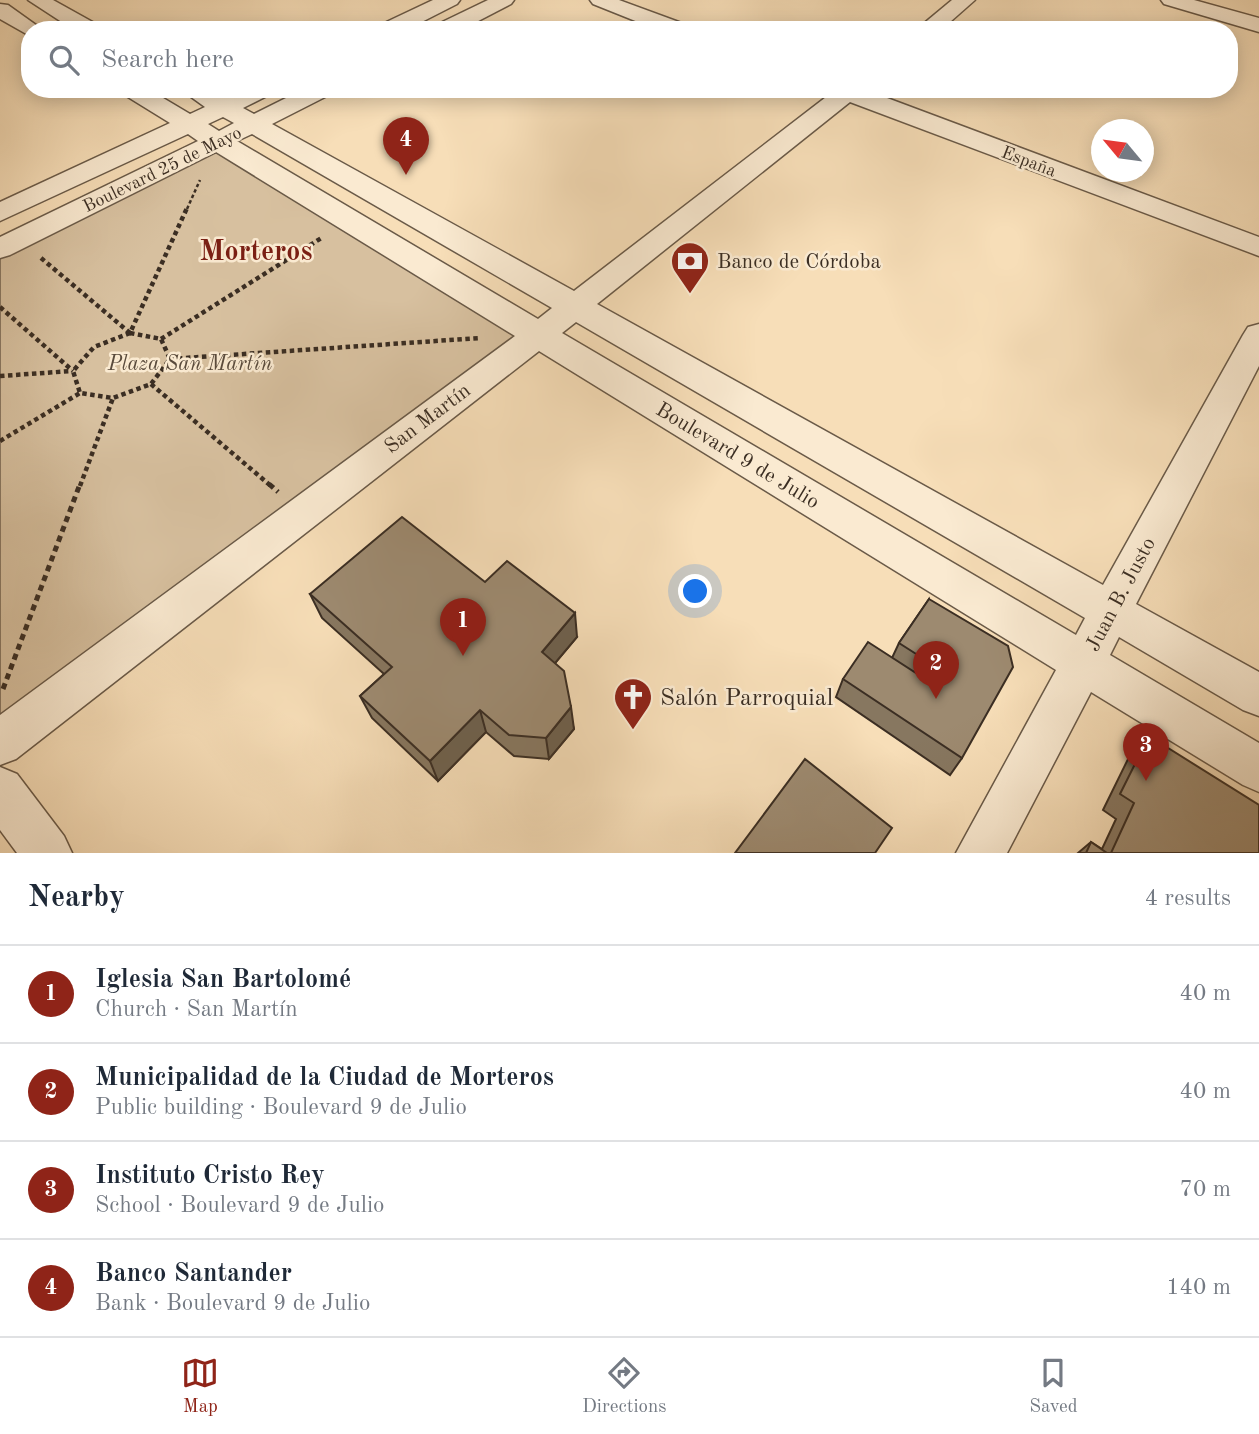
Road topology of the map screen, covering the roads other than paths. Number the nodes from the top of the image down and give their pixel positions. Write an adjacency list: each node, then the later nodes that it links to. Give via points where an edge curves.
1 (38, 0): 10 (street)
2 (450, 0): 11 (street)
3 (504, 0): 12 (street)
4 (600, 0): 13 (street)
5 (965, 0): 14 (street)
6 (1171, 0): 16 (street)
7 (1226, 0): 8 (street)
8 (1259, 9)
9 (0, 10): 15 (street)
10 (74, 21)
11 (407, 21)
12 (461, 21)
13 (656, 21)
14 (938, 21)
15 (21, 23)
16 (1259, 25)
17 (146, 98): 25 (street, Boulevard 9 de Julio)
18 (207, 98): 23 (street)
19 (244, 98): 23 (street, Boulevard 25 de Mayo)
20 (305, 98): 24 (street, Boulevard 25 de Mayo)
21 (835, 98): 30 (street, San Martín)
22 (866, 98): 29 (street, España)
23 (223, 108): 24 (street); 25 (street, Boulevard 25 de Mayo)
24 (254, 123): 26 (street, Boulevard 25 de Mayo); 30 (street)
25 (188, 124): 26 (street, Boulevard 9 de Julio); 27 (street, Boulevard 25 de Mayo)
26 (217, 141): 28 (street, Boulevard 25 de Mayo); 31 (street, Boulevard 9 de Julio)
27 (0, 213)
28 (10, 244)
29 (1259, 247)
30 (574, 306): 31 (street, San Martín); 33 (street)
31 (537, 335): 34 (street, Boulevard 9 de Julio); 36 (street, San Martín)
32 (1259, 335): 33 (street, Juan B. Justo)
33 (1111, 611): 34 (street, Juan B. Justo); 35 (street)
34 (1083, 663): 37 (street, Boulevard 9 de Julio); 40 (street, Juan B. Justo)
35 (1259, 695)
36 (0, 743)
37 (1259, 769)
38 (0, 791): 39 (street)
39 (47, 853)
40 (981, 853)

